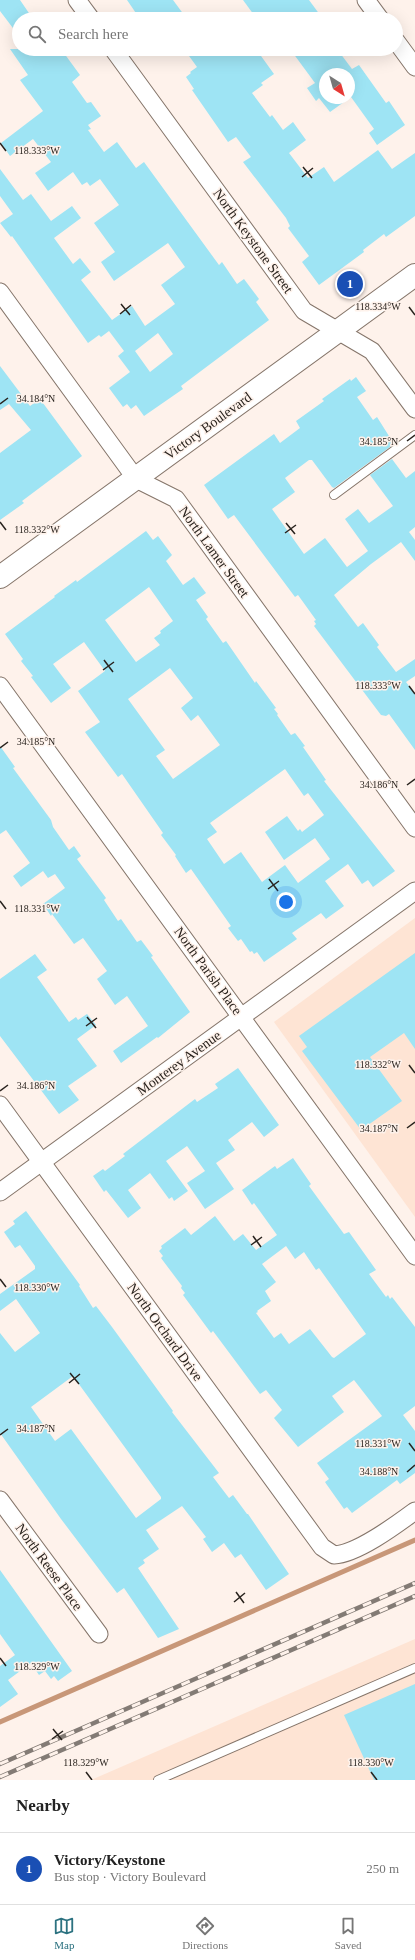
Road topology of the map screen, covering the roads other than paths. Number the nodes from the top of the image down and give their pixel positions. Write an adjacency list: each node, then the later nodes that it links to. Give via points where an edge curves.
1 (77, 0): 3 (street)
2 (366, 0): 4 (street)
3 (86, 12)
4 (375, 12)
5 (403, 51): 7 (street)
6 (118, 56): 10 (street, North Keystone Street, via 304,311)
7 (415, 67)
8 (415, 275): 10 (main road, Victory Boulevard)
9 (0, 292): 13 (street, North Lamer Street)
10 (337, 332): 11 (street, North Keystone Street, via 372,351); 13 (main road, Victory Boulevard)
11 (415, 409)
12 (415, 435): 14 (lane)
13 (136, 479): 15 (main road, Victory Boulevard); 17 (street, North Lamer Street, via 176,499)
14 (334, 494)
15 (0, 577)
16 (0, 686): 19 (street, North Parish Place)
17 (415, 828)
18 (415, 891): 19 (street, Monterey Avenue)
19 (242, 1017): 21 (street, Monterey Avenue); 23 (street, North Parish Place)
20 (0, 1105): 21 (street, North Orchard Drive)
21 (42, 1162): 22 (street, Monterey Avenue); 25 (street, North Orchard Drive, via 322,1547 334,1555 345,1553)
22 (0, 1192)
23 (415, 1256)
24 (0, 1500): 26 (street, North Reese Place)
25 (415, 1511)
26 (99, 1634)
27 (415, 1668): 28 (lane)
28 (158, 1780)

